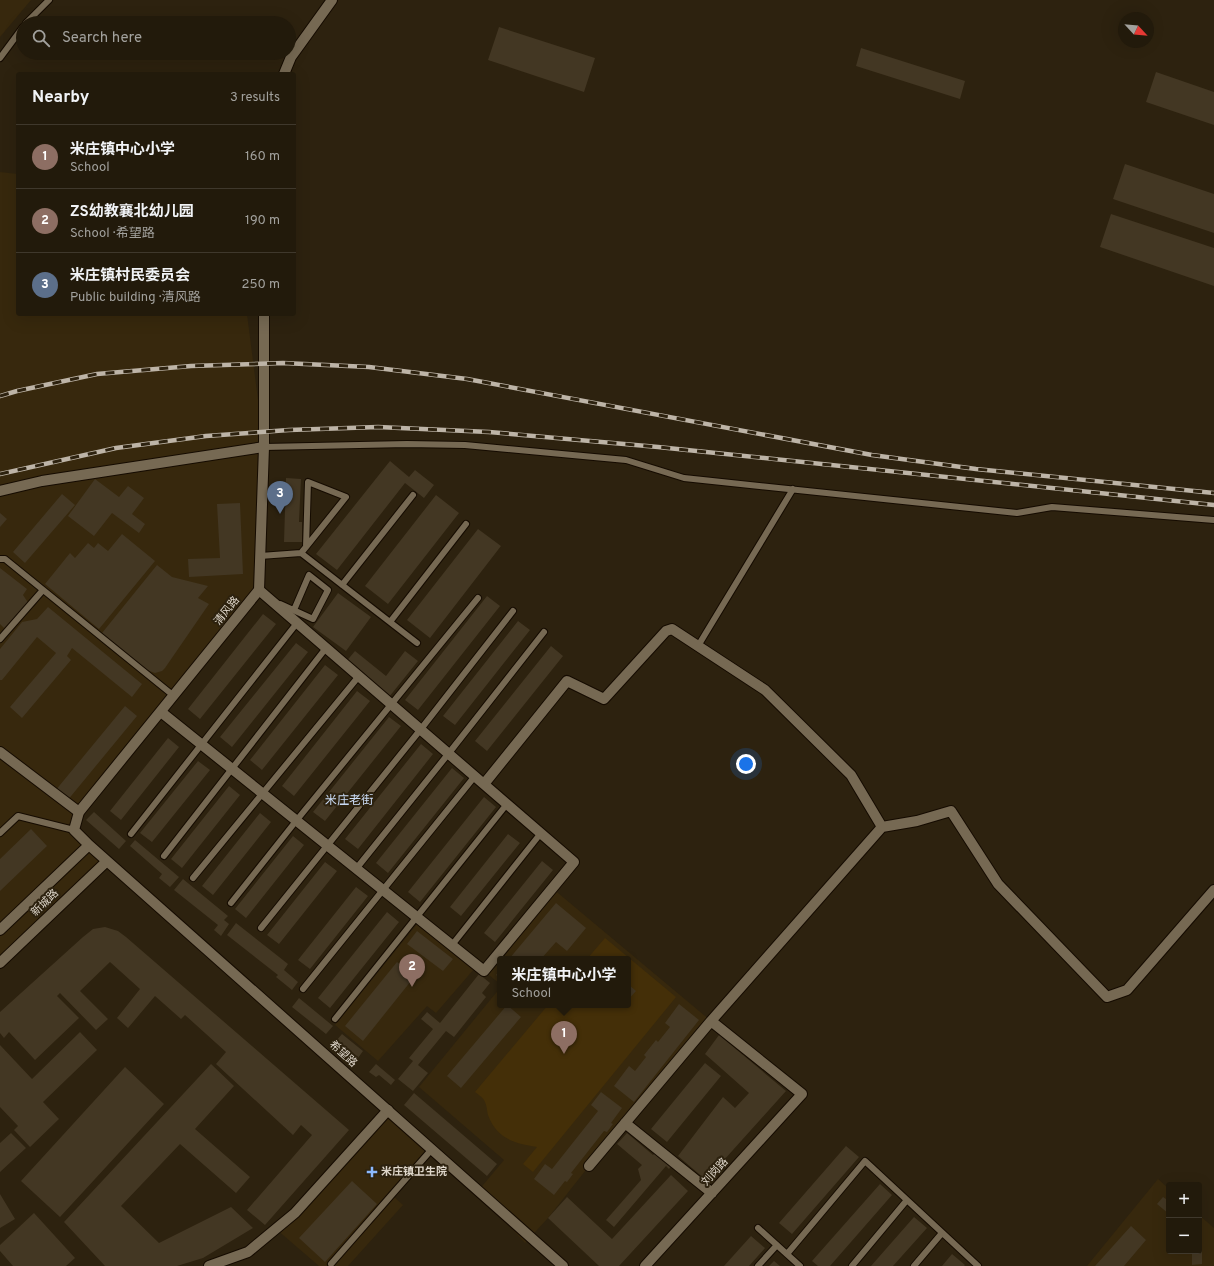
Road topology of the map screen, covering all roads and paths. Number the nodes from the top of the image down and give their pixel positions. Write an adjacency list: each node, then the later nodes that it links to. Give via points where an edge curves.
1 (49, 0): 3 (lane)
2 (332, 0): 5 (street)
3 (33, 16)
4 (16, 36): 6 (lane)
5 (296, 50)
6 (0, 58)
7 (290, 60): 8 (street)
8 (285, 72)
9 (264, 316): 10 (street)
10 (264, 447): 11 (lane, via 465,445 626,460 684,478); 12 (street, via 42,481); 17 (street)
11 (793, 489): 14 (lane, via 1016,513 1052,507); 31 (lane)
12 (0, 491)
13 (413, 495): 19 (lane)
14 (1214, 520)
15 (466, 524): 27 (lane)
16 (304, 550): 16 (lane, via 346,497 308,482 308,504); 17 (lane); 19 (lane)
17 (260, 556): 21 (street)
18 (0, 559): 20 (lane, via 5,559)
19 (342, 585): 27 (lane)
20 (42, 590): 29 (lane); 34 (lane)
21 (259, 590): 23 (street); 34 (street, 清风路)
22 (478, 598): 35 (lane)
23 (273, 602): 24 (lane); 26 (street)
24 (294, 610): 24 (lane, via 313,619 328,590 310,575)
25 (513, 611): 37 (lane)
26 (297, 622): 32 (street); 38 (lane)
27 (390, 622): 30 (lane)
28 (544, 632): 40 (lane)
29 (0, 639)
30 (417, 643)
31 (698, 646): 43 (street, via 672,629 666,631 604,699 568,681); 48 (street, via 771,695 851,775)
32 (326, 648): 33 (street); 41 (lane)
33 (359, 676): 35 (street); 44 (lane)
34 (174, 696): 36 (street, 清风路)
35 (391, 704): 37 (street); 47 (lane)
36 (161, 712): 38 (street); 46 (street, 清风路)
37 (421, 729): 40 (street); 54 (lane)
38 (201, 744): 41 (street); 52 (lane)
39 (0, 752): 46 (street)
40 (449, 754): 42 (street); 57 (lane)
41 (232, 769): 44 (street); 55 (lane)
42 (475, 776): 43 (street); 59 (lane)
43 (484, 784): 45 (street)
44 (262, 793): 47 (street); 58 (lane)
45 (507, 804): 51 (street); 62 (lane)
46 (79, 812): 49 (street, 清风路)
47 (296, 821): 54 (street); 61 (lane)
48 (882, 827): 60 (street, via 950,812 998,884 1107,997 1128,990); 69 (street)
49 (74, 830): 50 (lane, via 18,816); 53 (street)
50 (0, 833)
51 (541, 833): 65 (lane); 65 (street, via 574,862 484,971)
52 (131, 834)
53 (89, 845): 56 (street); 64 (street, 新城路)
54 (327, 846): 57 (street); 63 (lane)
55 (164, 856)
56 (107, 861): 66 (street, 新城路); 70 (street, 希望路)
57 (356, 869): 59 (street)
58 (193, 878)
59 (383, 890): 62 (street); 67 (lane)
60 (1214, 890)
61 (231, 903)
62 (416, 917): 65 (street); 68 (lane)
63 (261, 928)
64 (0, 930)
65 (452, 945)
66 (0, 964)
67 (303, 989)
68 (335, 1019)
69 (711, 1021): 71 (street); 74 (street, 刘岗路, via 802,1094)
70 (388, 1110): 72 (street, 希望路); 81 (street, via 295,1213 248,1252)
71 (625, 1123): 73 (street); 74 (street)
72 (432, 1149): 80 (lane); 82 (street, 希望路)
73 (589, 1166)
74 (712, 1193): 83 (street, 刘岗路)
75 (907, 1200): 77 (lane); 79 (lane, via 865,1162); 86 (lane)
76 (758, 1228): 78 (lane)
77 (942, 1233): 87 (lane); 88 (lane)
78 (777, 1245): 79 (lane); 84 (lane)
79 (787, 1254): 85 (lane)
80 (331, 1264)
81 (210, 1266)
82 (563, 1266)
83 (645, 1266)
84 (758, 1266)
85 (800, 1266)
86 (852, 1266)
87 (914, 1266)
88 (978, 1266)

